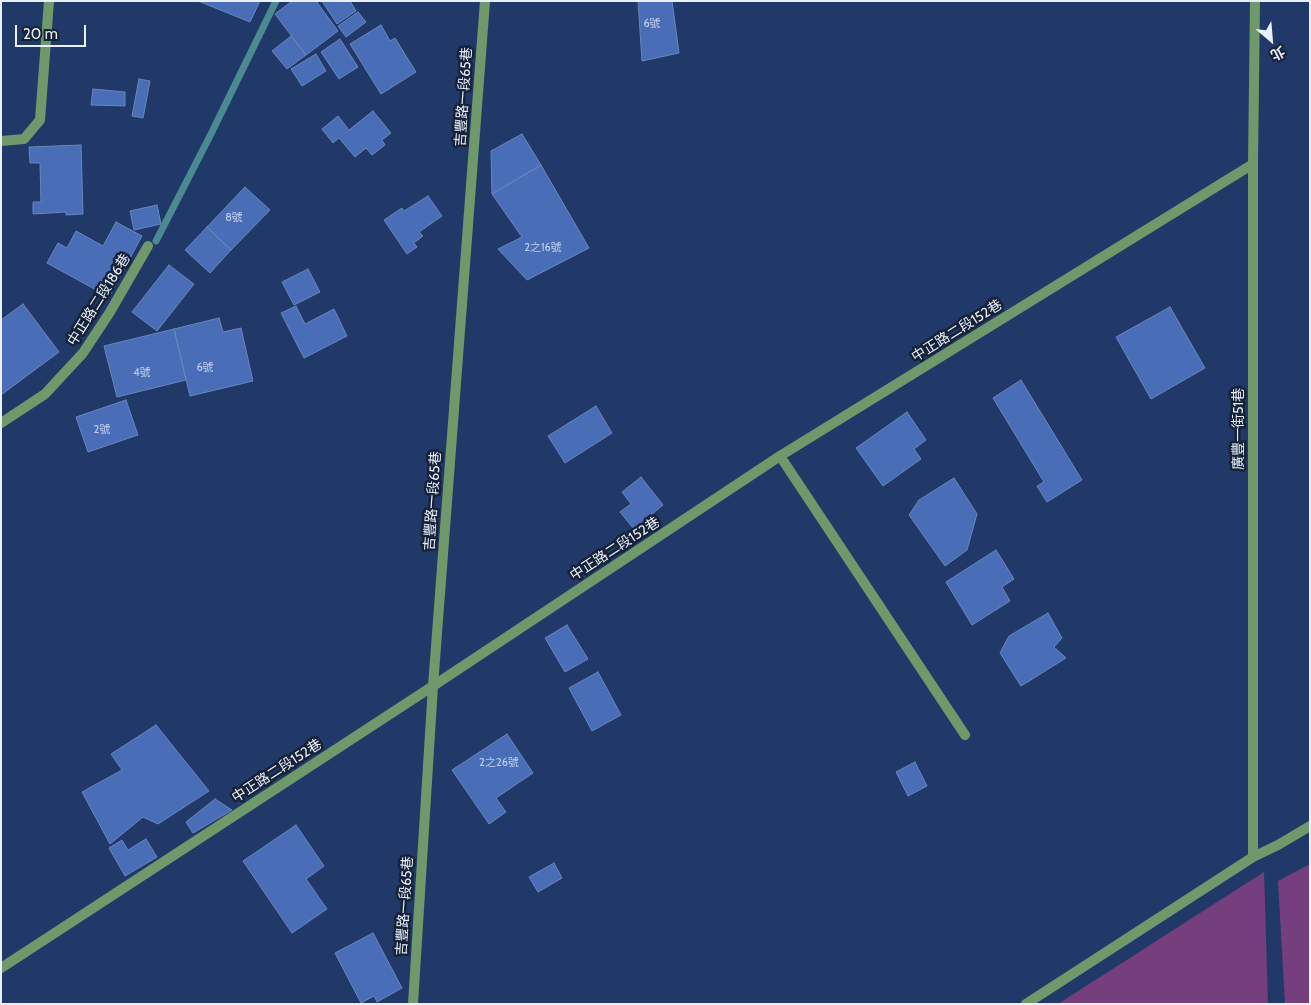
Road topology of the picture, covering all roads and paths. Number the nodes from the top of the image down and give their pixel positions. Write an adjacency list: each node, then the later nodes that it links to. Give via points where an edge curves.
1 (49, 1): 4 (street, via 40,120 24,139)
2 (485, 1): 9 (street, 吉豐路一段65巷)
3 (1255, 1): 5 (street, 廣豐一街51巷)
4 (1, 140)
5 (1253, 164): 8 (street, 中正路二段152巷); 12 (street, 廣豐一街51巷)
6 (148, 246): 7 (street, 中正路二段186巷, via 83,353 45,394)
7 (1, 424)
8 (780, 456): 9 (street, 中正路二段152巷); 10 (street)
9 (433, 686): 13 (street, 中正路二段152巷); 14 (street, 吉豐路一段65巷)
10 (965, 735)
11 (1310, 826): 12 (street)
12 (1253, 857): 15 (street)
13 (1, 968)
14 (413, 1004)
15 (1026, 1004)

